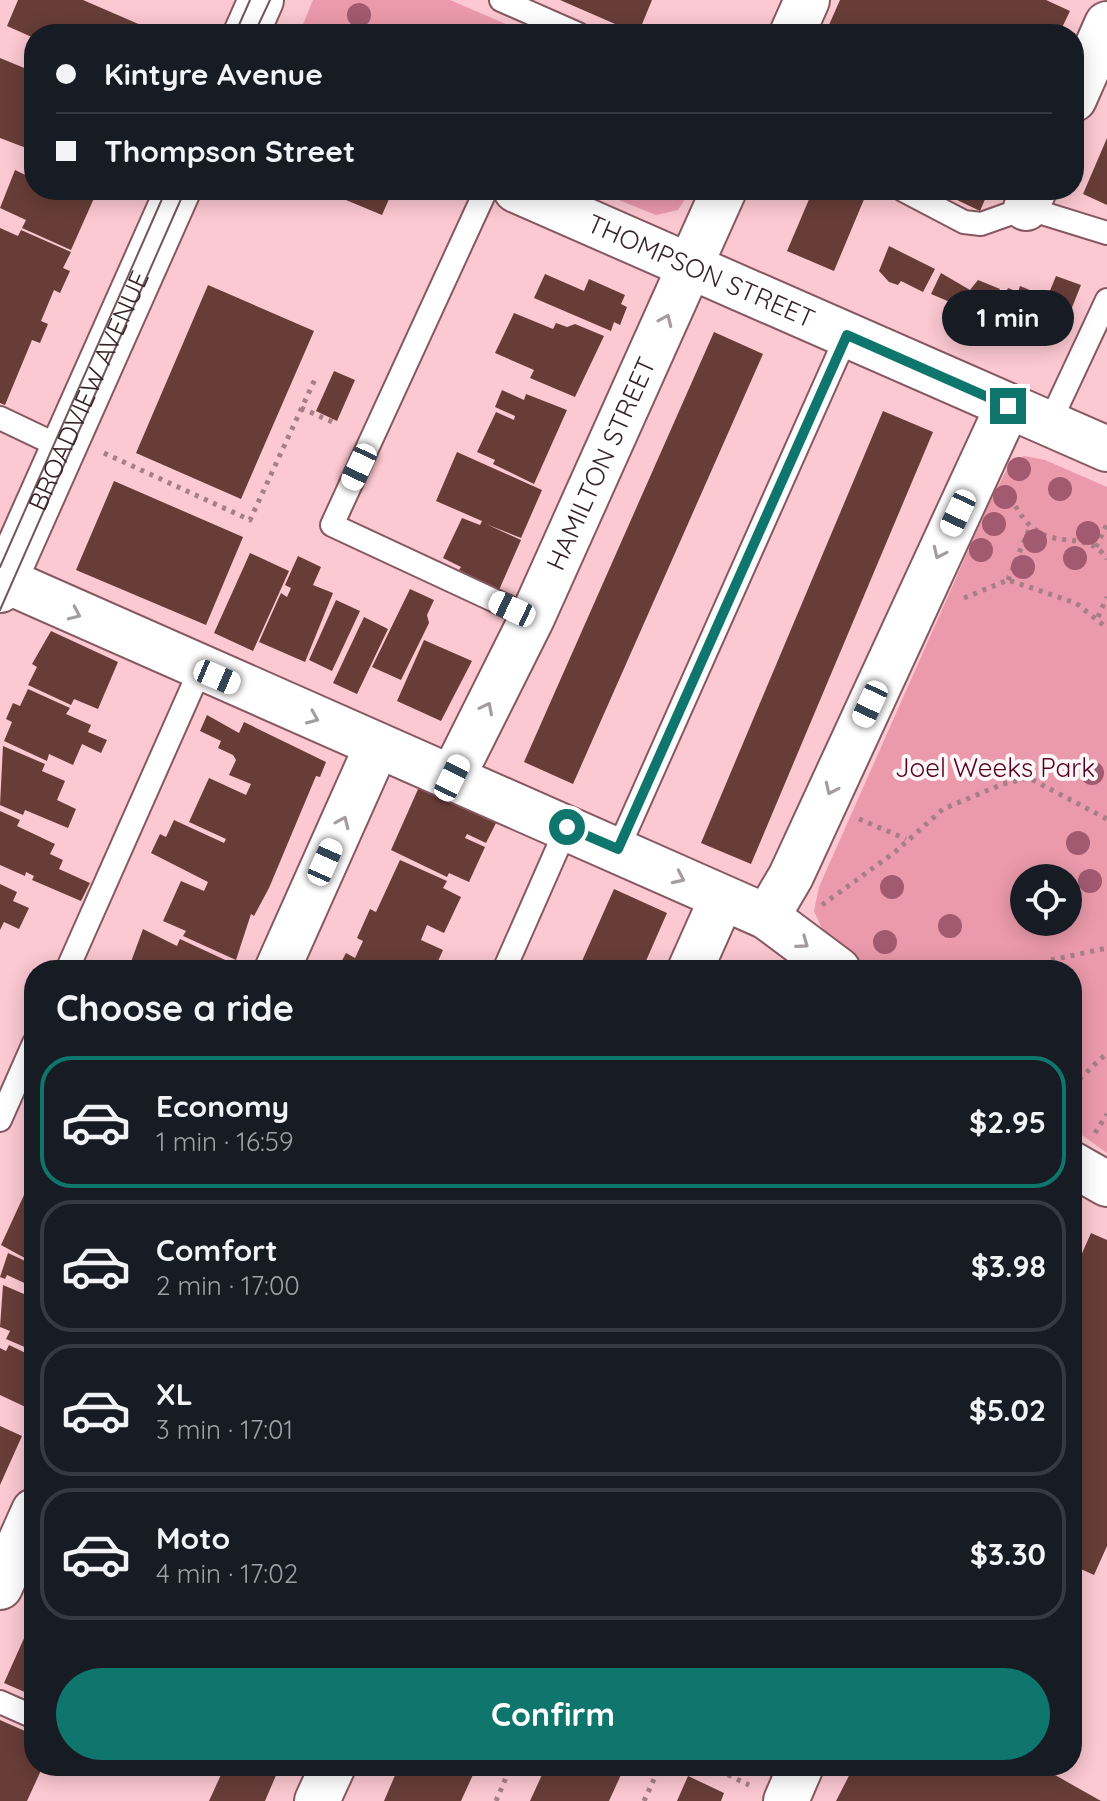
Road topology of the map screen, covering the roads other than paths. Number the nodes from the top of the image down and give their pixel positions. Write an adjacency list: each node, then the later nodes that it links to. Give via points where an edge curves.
1 (261, 0): 4 (street)
2 (501, 0): 5 (lane)
3 (807, 0): 6 (street)
4 (250, 24)
5 (555, 24)
6 (796, 24)
7 (1107, 24): 8 (street)
8 (1084, 76)
9 (174, 200): 24 (street, BROADVIEW AVENUE)
10 (481, 200): 26 (lane, via 332,525)
11 (539, 200): 17 (street, THOMPSON STREET)
12 (720, 200): 17 (street, HAMILTON STREET)
13 (922, 200): 14 (lane, via 964,222 981,224)
14 (1028, 200)
15 (1032, 200): 16 (lane)
16 (1107, 233)
17 (690, 266): 19 (street, THOMPSON STREET); 26 (street, HAMILTON STREET, one-way to 17)
18 (1107, 300): 22 (lane)
19 (847, 335): 20 (street, THOMPSON STREET); 31 (lane)
20 (1008, 406): 22 (street, THOMPSON STREET); 33 (street, one-way to 33, via 791,876)
21 (0, 418): 24 (lane)
22 (1049, 424): 23 (street, THOMPSON STREET)
23 (1107, 449)
24 (84, 451): 25 (street, BROADVIEW AVENUE)
25 (2, 585): 27 (street, one-way to 27)
26 (532, 618): 29 (street, HAMILTON STREET, one-way to 26)
27 (200, 670): 28 (street, one-way to 28); 34 (lane)
28 (377, 746): 29 (street); 35 (street, one-way to 28)
29 (452, 778): 30 (street)
30 (567, 827): 31 (street); 36 (lane)
31 (618, 849): 32 (street, one-way to 32)
32 (722, 898): 33 (street); 37 (street)
33 (788, 915): 38 (street, one-way to 38)
34 (71, 960)
35 (281, 960)
36 (508, 960)
37 (694, 960)
38 (829, 960)
39 (24, 1066): 40 (lane)
40 (0, 1120)
41 (1082, 1170): 42 (street)
42 (1107, 1184)
43 (24, 1533): 44 (street)
44 (0, 1587)
45 (0, 1702): 46 (lane)
46 (24, 1713)
47 (328, 1776): 49 (street)
48 (797, 1776): 50 (street)
49 (317, 1801)
50 (786, 1801)

